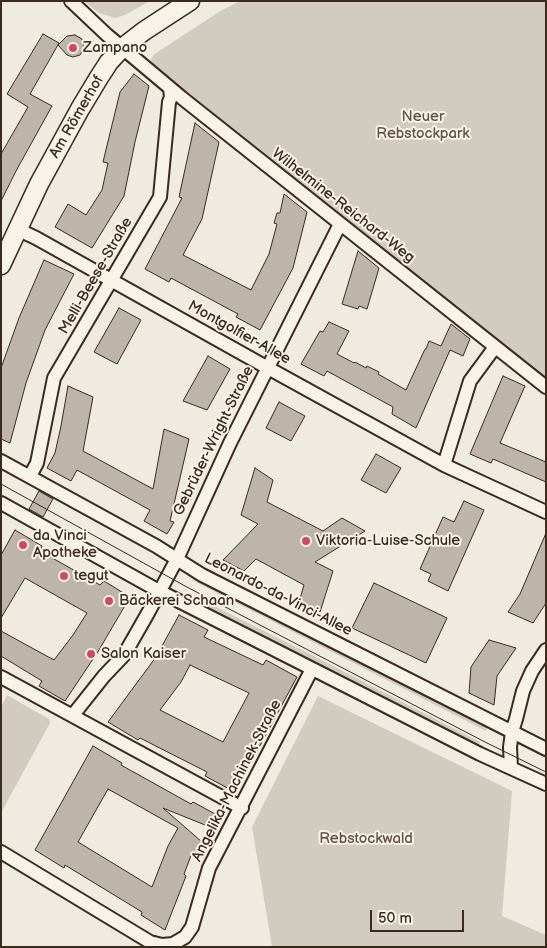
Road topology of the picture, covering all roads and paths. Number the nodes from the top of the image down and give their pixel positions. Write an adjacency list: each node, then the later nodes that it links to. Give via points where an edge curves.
1 (71, 1): 3 (street, Wilhelmine-Reichard-Weg)
2 (190, 1): 3 (main road, Am Römerhof)
3 (122, 48): 4 (street, Wilhelmine-Reichard-Weg); 6 (main road, Am Römerhof, via 98,78 80,109)
4 (170, 88): 5 (street, Wilhelmine-Reichard-Weg); 8 (street, Melli-Beese-Straße, via 160,197)
5 (340, 224): 9 (street, Wilhelmine-Reichard-Weg); 10 (street, Gebrüder-Wright-Straße)
6 (17, 229): 7 (main road, Am Römerhof); 8 (street, Montgolfier-Allee)
7 (1, 265)
8 (112, 280): 10 (street, Montgolfier-Allee); 14 (street, Melli-Beese-Straße, via 54,378 37,463)
9 (495, 347): 11 (street, Wilhelmine-Reichard-Weg); 13 (street, via 470,381)
10 (268, 368): 13 (street, Montgolfier-Allee); 17 (street, Gebrüder-Wright-Straße)
11 (546, 387)
12 (1, 461): 14 (street, Leonardo-da-Vinci-Allee)
13 (444, 465): 16 (street, Montgolfier-Allee)
14 (30, 476): 17 (street, Leonardo-da-Vinci-Allee)
15 (1, 503): 18 (street)
16 (546, 512)
17 (177, 559): 18 (street, Gebrüder-Wright-Straße); 23 (street, Leonardo-da-Vinci-Allee, via 202,575)
18 (159, 592): 20 (street); 22 (street, Gebrüder-Wright-Straße, via 124,655)
19 (546, 650): 23 (street, via 526,683)
20 (312, 669): 25 (street); 27 (street, Angelika-Machinek-Straße)
21 (1, 677): 22 (street)
22 (73, 715): 27 (street)
23 (512, 732): 24 (street, Leonardo-da-Vinci-Allee); 25 (street)
24 (546, 749)
25 (512, 768): 26 (street)
26 (546, 784)
27 (242, 808): 28 (street, Angelika-Machinek-Straße, via 209,868 192,927 185,937 173,944 150,942)
28 (1, 852)

